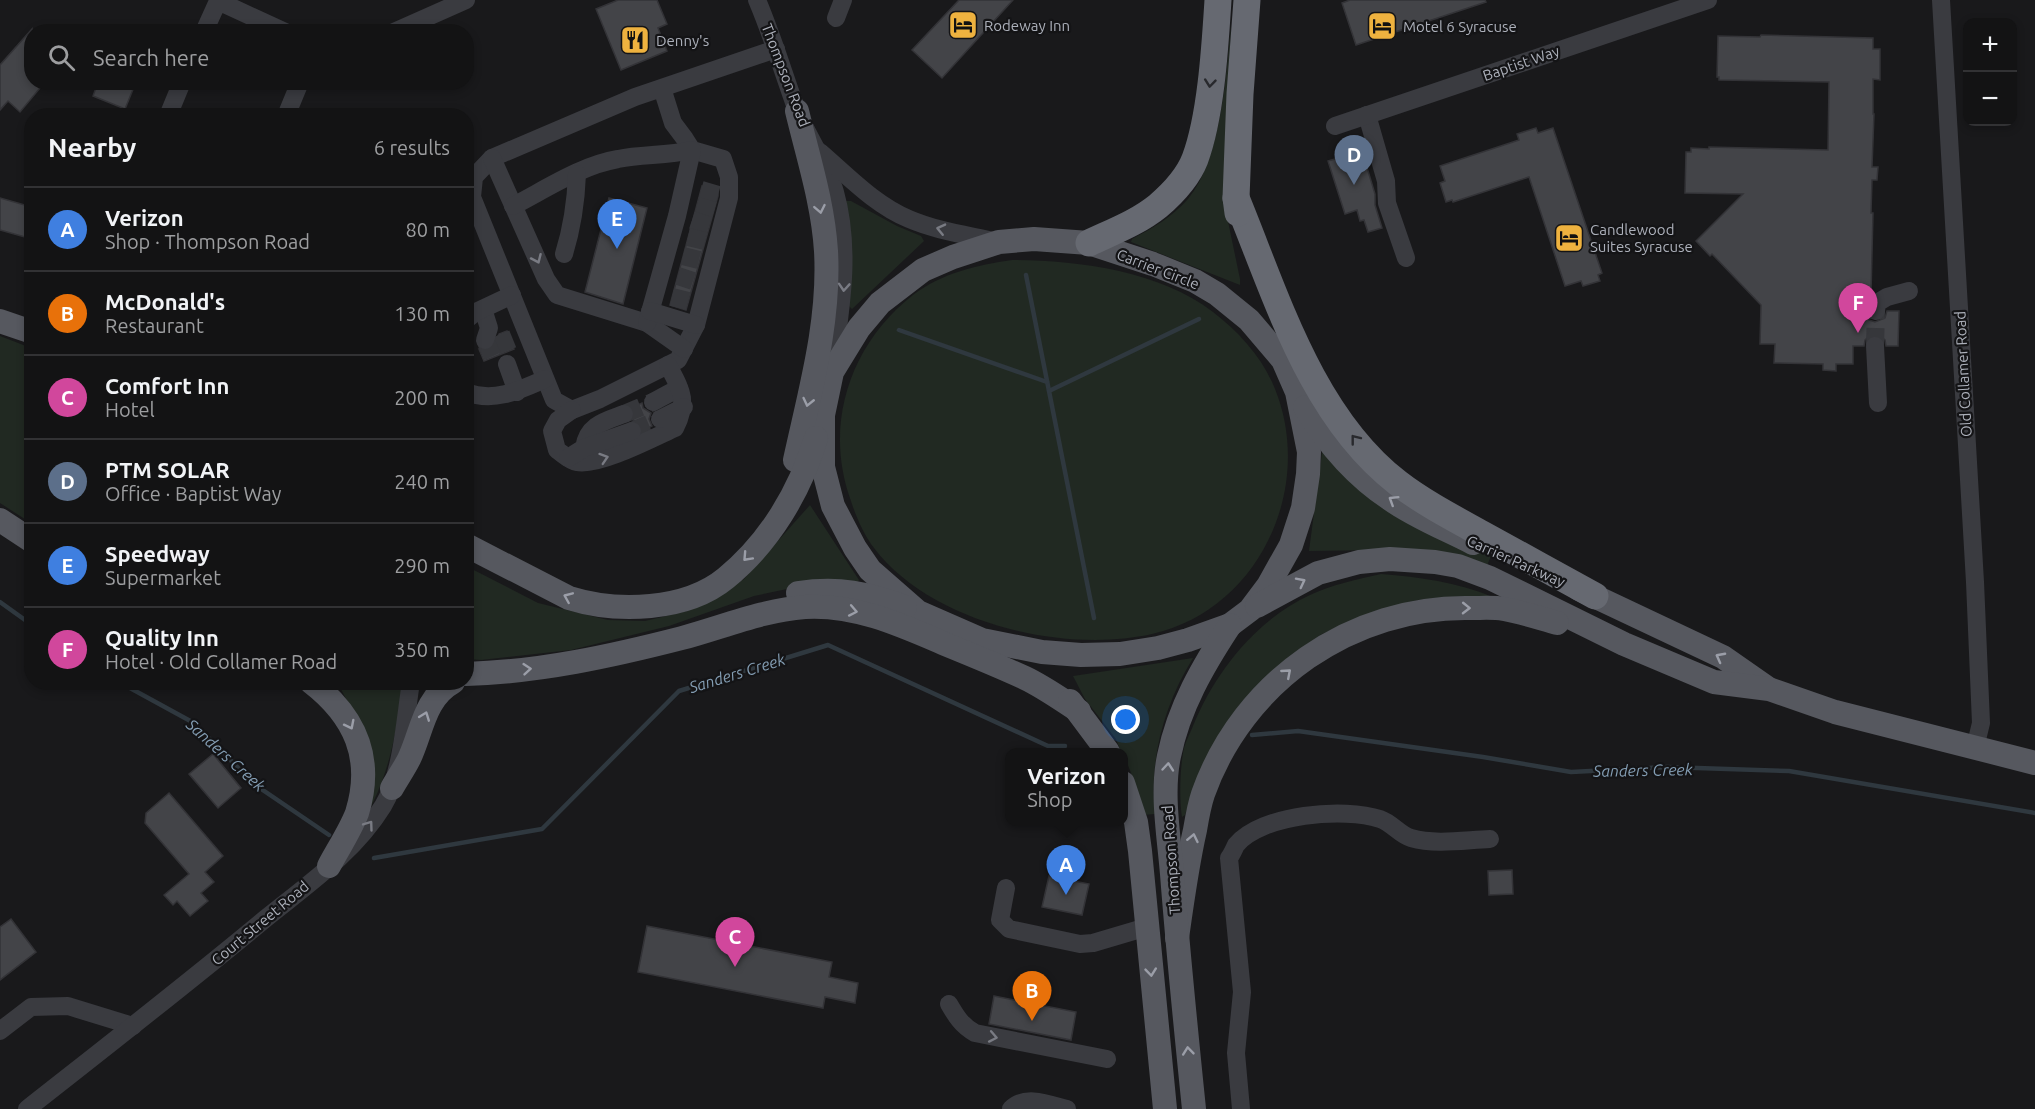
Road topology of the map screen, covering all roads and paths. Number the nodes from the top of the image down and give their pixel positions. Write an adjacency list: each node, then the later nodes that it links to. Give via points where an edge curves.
1 (466, 0): 11 (street)
2 (757, 0): 12 (street, Thompson Road)
3 (843, 0): 8 (street)
4 (1218, 0): 31 (highway, one-way to 31, via 1208,98 1191,166 1158,206)
5 (1247, 0): 26 (highway)
6 (1708, 0): 19 (street, Baptist Way)
7 (1941, 0): 85 (street, Old Collamer Road, via 1975,582 1981,723)
8 (836, 18)
9 (208, 24): 10 (street, via 218,1)
10 (268, 24)
11 (412, 24)
12 (776, 49): 13 (street); 18 (street, Thompson Road)
13 (662, 88): 22 (street, via 673,123); 23 (street)
14 (179, 90): 16 (street)
15 (297, 90): 17 (street)
16 (171, 108)
17 (289, 108)
18 (797, 111): 21 (street, Thompson Road); 67 (main road, one-way to 67, via 822,223 826,281 818,356)
19 (1367, 115): 20 (street, Baptist Way); 34 (street, via 1386,182 1387,203)
20 (1335, 126)
21 (817, 149): 30 (street, Thompson Road, one-way to 21, via 932,228 907,218 869,194); 52 (street, Thompson Road, one-way to 52, via 835,191 845,259)
22 (692, 150): 24 (street, via 617,159); 29 (street); 29 (street, via 723,159 729,177)
23 (492, 158): 25 (street); 28 (street)
24 (577, 174): 28 (street); 32 (street, via 570,237)
25 (474, 177)
26 (1236, 198): 50 (highway, via 1240,239); 71 (highway, one-way to 26, via 1447,515 1398,483 1363,449 1310,376)
27 (474, 202): 37 (street)
28 (513, 206): 42 (street, one-way to 42, via 557,295)
29 (702, 215): 33 (street); 33 (street)
30 (999, 242): 31 (main road, Carrier Circle, via 1034,239); 52 (main road, Carrier Circle, via 923,270 895,290 859,327)
31 (1089, 243): 50 (main road, Carrier Circle, via 1153,264 1217,294 1249,320)
32 (564, 254)
33 (690, 258): 35 (street); 35 (street)
34 (1406, 258)
35 (685, 278): 38 (street); 38 (street)
36 (1909, 291): 40 (street, via 1877,303)
37 (512, 295): 39 (street); 53 (street)
38 (679, 299): 42 (street); 44 (street)
39 (483, 309): 41 (street); 46 (street)
40 (1876, 311)
41 (474, 315)
42 (649, 317): 44 (street); 48 (street)
43 (0, 321): 45 (main road)
44 (696, 325): 48 (street)
45 (24, 329)
46 (491, 334)
47 (1875, 346): 59 (street)
48 (684, 349): 51 (street, via 678,360)
49 (503, 357): 55 (street)
50 (1283, 360): 56 (main road, Carrier Circle)
51 (668, 366): 54 (street); 61 (street)
52 (832, 372): 63 (main road, Carrier Circle)
53 (545, 379): 55 (street); 61 (street, via 554,400)
54 (679, 388): 58 (street); 60 (street)
55 (517, 392): 57 (street)
56 (1297, 392): 71 (main road, Carrier Parkway, one-way to 56, via 1493,552 1392,501 1350,467 1314,422); 72 (main road, Carrier Circle, via 1309,452 1303,508 1291,545)
57 (474, 396)
58 (653, 402)
59 (1878, 404)
60 (684, 407): 64 (street); 66 (street, one-way to 60, via 578,462 595,461 627,450 675,428)
61 (572, 410): 66 (street, via 558,420 552,431 557,450)
62 (624, 414): 66 (street, via 594,428)
63 (823, 415): 67 (main road, via 808,465); 73 (main road, Carrier Circle, via 823,467 833,506 870,570)
64 (660, 419)
65 (632, 431): 66 (street)
66 (576, 453)
67 (783, 512): 70 (main road, one-way to 70, via 768,534 725,579 690,597 645,607 612,607 569,598)
68 (0, 520): 69 (main road)
69 (24, 536)
70 (474, 549)
71 (1595, 596): 79 (main road, Carrier Parkway, one-way to 71, via 1723,657)
72 (1250, 610): 74 (main road, Carrier Circle); 76 (main road, Carrier Parkway, one-way to 76, via 1318,573 1359,562 1435,562 1490,578)
73 (918, 612): 75 (main road, Carrier Circle); 77 (main road, via 855,592 807,592 751,602)
74 (1230, 625): 75 (main road, Carrier Circle, via 1178,643 1120,654 1042,652); 93 (main road, Thompson Road, one-way to 74, via 1166,791 1168,759 1192,687)
75 (982, 640): 83 (main road, via 1049,677)
76 (1624, 644): 79 (main road, Carrier Parkway, via 1714,682); 93 (main road, one-way to 76, via 1202,796 1219,756 1271,686 1299,662 1372,622 1450,608 1503,609)
77 (612, 654): 78 (main road, one-way to 77); 83 (main road, one-way to 83, via 779,610 846,610 911,630 1026,678)
78 (474, 675)
79 (1769, 689): 85 (main road, Carrier Parkway, via 1835,712)
80 (320, 690): 90 (main road, one-way to 90, via 352,726 363,763 363,789 356,815)
81 (410, 690): 87 (street, Court Street Road)
82 (440, 690): 87 (main road, one-way to 82, via 409,759 430,703)
83 (1079, 711): 84 (main road)
84 (1105, 748)
85 (1975, 748): 86 (main road, Carrier Parkway)
86 (2035, 763)
87 (392, 788): 90 (street, Court Street Road, one-way to 87, via 359,839)
88 (1128, 798): 92 (main road, Thompson Road, via 1136,822)
89 (1490, 839): 103 (street, via 1409,838 1383,819 1354,813 1316,814 1277,822 1236,845 1230,858 1230,877 1242,992 1236,1053)
90 (329, 866): 95 (street, Court Street Road)
91 (1006, 888): 92 (street, via 1000,920 1009,929 1094,944)
92 (1147, 927): 101 (main road, Thompson Road, one-way to 101)
93 (1177, 938): 102 (main road, Thompson Road, one-way to 93)
94 (949, 1004): 97 (street, one-way to 97, via 959,1022 975,1033)
95 (133, 1026): 96 (street, via 68,1006 31,1007); 98 (street, Court Street Road)
96 (0, 1030)
97 (1107, 1059)
98 (27, 1109)
99 (1011, 1109): 100 (street, via 1031,1101)
100 (1067, 1109)
101 (1165, 1109)
102 (1194, 1109)
103 (1241, 1109)

